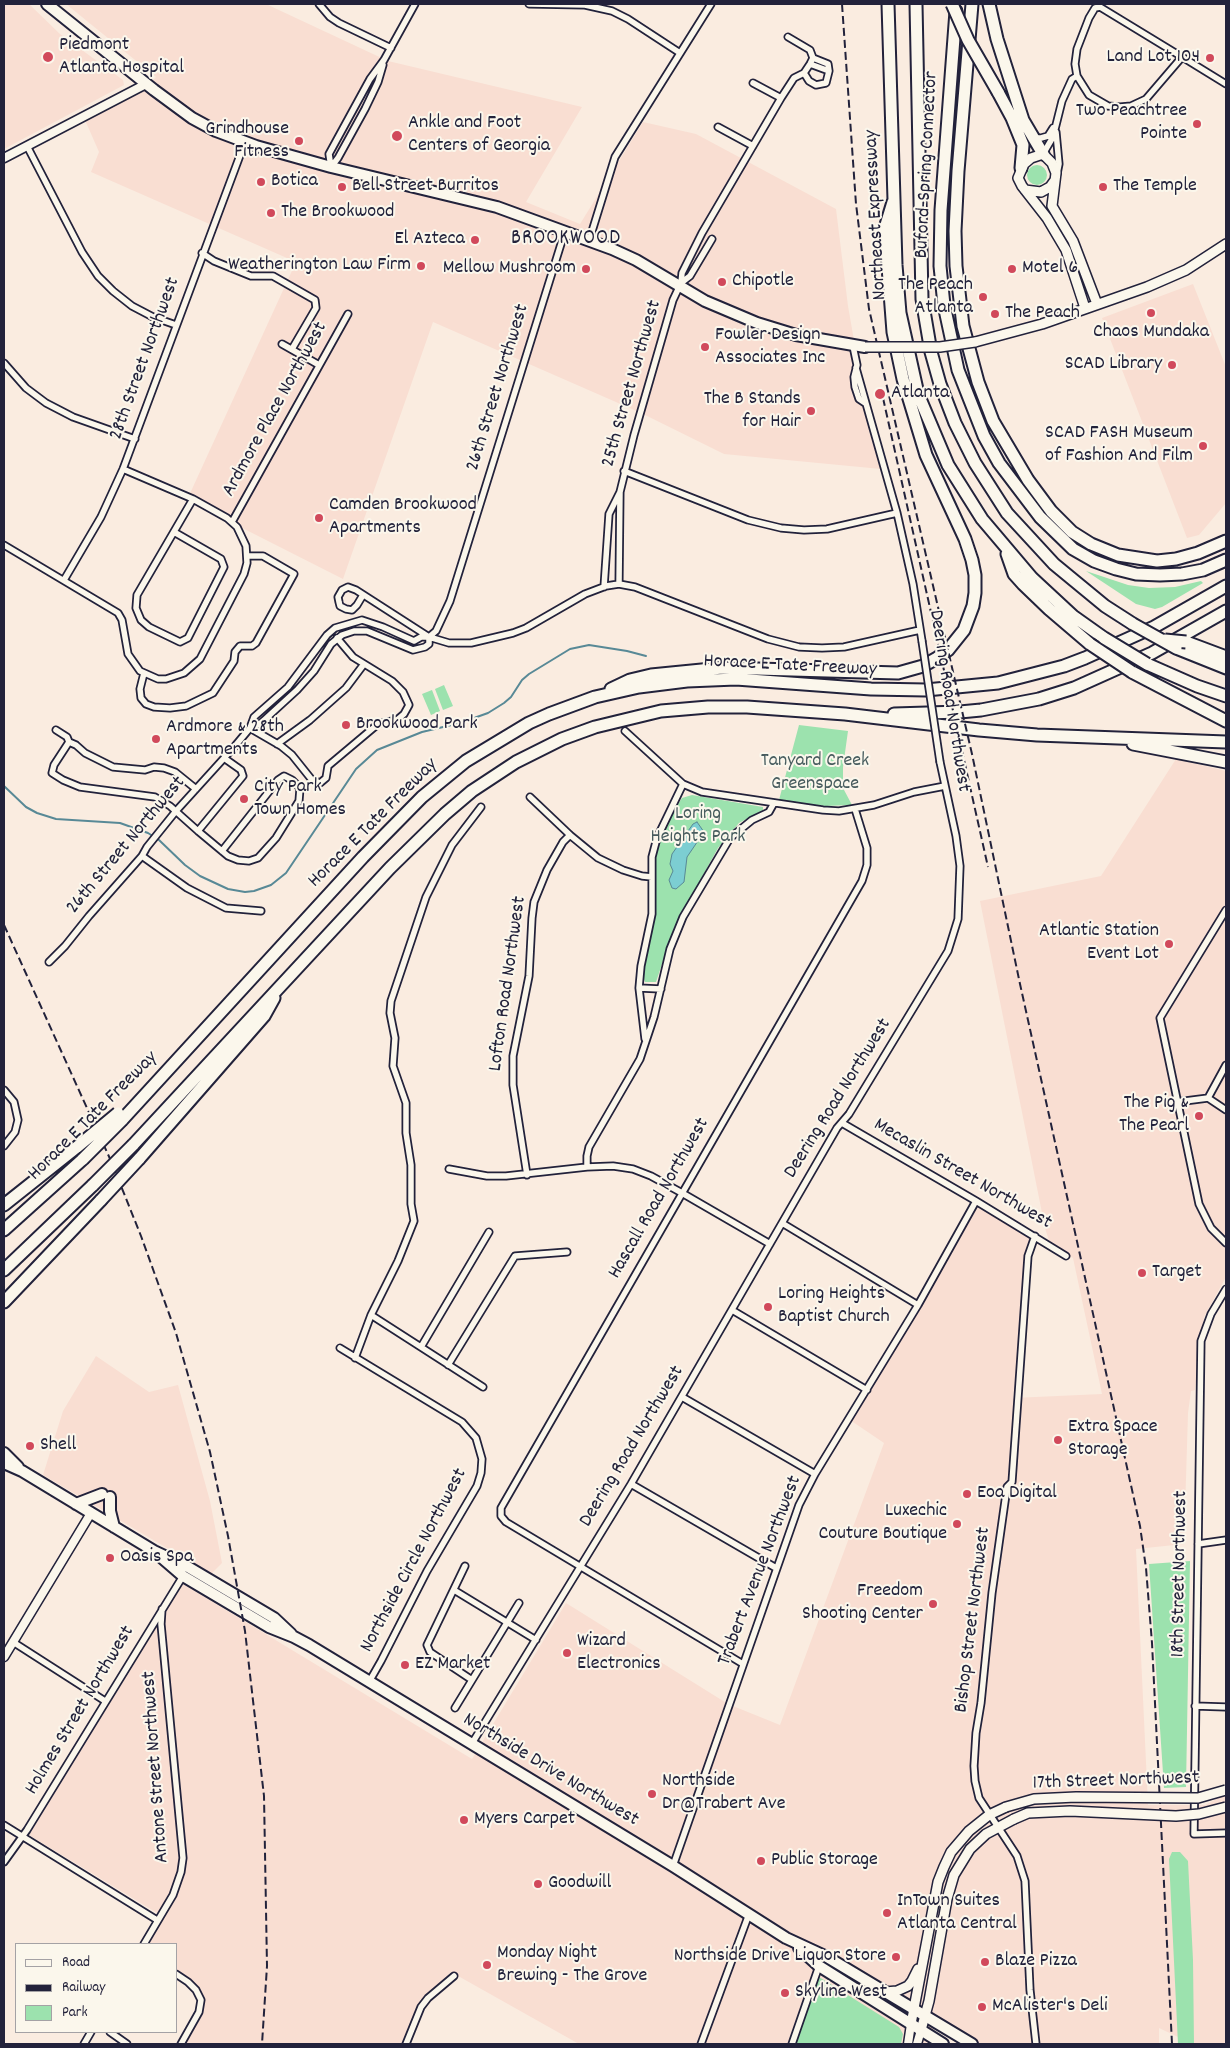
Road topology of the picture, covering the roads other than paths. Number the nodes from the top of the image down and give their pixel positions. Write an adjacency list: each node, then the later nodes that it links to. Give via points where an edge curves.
1 (46, 4): 23 (highway)
2 (319, 4): 13 (street, via 339,24)
3 (415, 4): 13 (street)
4 (529, 4): 14 (street, via 585,5 606,9 628,19)
5 (711, 4): 14 (street)
6 (888, 4): 38 (highway, Northeast Expressway)
7 (916, 4): 79 (highway, Northeast Expressway, bridge, via 922,300 931,352 955,423 975,463 1007,513 1054,564 1105,606 1133,624 1161,639)
8 (952, 4): 35 (highway, bridge, via 1024,145)
9 (956, 4): 67 (highway, Buford-Spring Connector, via 940,266 944,305 958,370 984,436 999,463 1040,517 1074,549 1094,561 1126,572 1160,576 1196,571)
10 (972, 4): 63 (highway, Buford-Spring Connector, via 958,170 956,266 963,326 978,382 993,421 1051,511 1072,532 1091,544 1118,555 1157,561 1198,553)
11 (988, 4): 28 (highway, via 1012,89)
12 (788, 37): 16 (street, via 810,50)
13 (391, 48): 17 (street)
14 (680, 53): 41 (street, via 615,157)
15 (1182, 57): 21 (street, via 1152,94 1141,102 1120,108 1108,106 1089,95); 21 (street, via 1100,7 1093,10 1076,56); 24 (street)
16 (813, 58): 18 (street, 25th Street Northwest); 19 (street, via 828,64)
17 (384, 60): 34 (street, via 378,82); 34 (street, via 329,154)
18 (810, 64): 19 (street); 20 (street, 25th Street Northwest)
19 (829, 71): 20 (street, via 826,83 816,85)
20 (804, 73): 25 (street, 25th Street Northwest, via 794,78)
21 (1077, 76): 26 (street, via 1068,87)
22 (753, 82): 25 (street)
23 (146, 84): 29 (highway, via 192,118); 30 (street)
24 (1226, 84)
25 (781, 98): 31 (street, 25th Street Northwest)
26 (1056, 122): 28 (street, via 1048,136); 32 (street, via 1051,142); 36 (street, via 1059,164)
27 (718, 127): 31 (street)
28 (1032, 138): 32 (highway)
29 (245, 142): 34 (highway); 43 (street, 28th Street Northwest)
30 (27, 146): 33 (street); 48 (street, via 82,252 98,276 132,306)
31 (753, 146): 44 (street, 25th Street Northwest, via 702,233 682,273)
32 (1043, 154): 35 (main road); 36 (main road, via 1052,163)
33 (4, 158)
34 (331, 167): 39 (highway, via 497,207)
35 (1020, 168): 37 (main road, via 1018,178)
36 (1056, 178): 37 (main road, via 1041,192); 45 (main road, via 1052,206 1079,254)
37 (1025, 190): 46 (main road, via 1040,207 1066,250)
38 (893, 202): 65 (highway, Northeast Expressway, via 900,313 918,394 962,490); 85 (highway, via 885,228 893,332 902,379 926,455 972,560 976,593 964,630 937,658 898,673 755,668 692,670 630,680)
39 (565, 231): 41 (highway); 77 (street, 26th Street Northwest, via 450,601 436,631)
40 (712, 238): 44 (street, via 690,276)
41 (589, 241): 44 (highway, via 636,260)
42 (1226, 244): 45 (main road, via 1186,270)
43 (202, 253): 48 (street, 28th Street Northwest); 52 (street, via 214,262 251,276 273,276 315,300 316,308)
44 (680, 284): 50 (highway, via 721,309 758,323 796,335); 57 (street, 25th Street Northwest)
45 (1097, 304): 46 (main road)
46 (1085, 308): 51 (main road, bridge, via 1042,324 975,342 940,347)
47 (348, 314): 54 (street, Ardmore Place Northwest)
48 (176, 325): 55 (street, 28th Street Northwest)
49 (282, 344): 52 (street)
50 (853, 346): 51 (highway); 60 (street, Deering Road Northwest, via 857,365 855,387 859,399 866,403)
51 (865, 347)
52 (292, 349): 54 (street)
53 (4, 362): 55 (street, via 26,388 46,403 73,417)
54 (320, 365): 61 (street, Ardmore Place Northwest)
55 (135, 439): 56 (street, 28th Street Northwest)
56 (123, 469): 59 (street); 68 (street, 28th Street Northwest, via 101,517)
57 (624, 471): 58 (street, 25th Street Northwest); 60 (street, via 748,520 781,528 827,529)
58 (620, 492): 69 (street, 25th Street Northwest); 71 (street, 25th Street Northwest, via 609,514)
59 (193, 499): 61 (street); 62 (street)
60 (897, 513): 76 (street, Deering Road Northwest)
61 (232, 522): 66 (street, via 244,538)
62 (174, 532): 62 (street, via 137,594 136,608 141,620 149,627 180,642 188,638 224,568 221,559)
63 (1226, 541)
64 (4, 544): 68 (street)
65 (1004, 548): 84 (highway, Northeast Expressway, bridge, via 1066,610 1104,638 1147,664); 87 (highway, bridge, via 1014,574 1090,644 1132,672)
66 (247, 556): 83 (street, via 244,574 196,664 184,674 166,679); 83 (street, via 263,556 294,574 256,643 240,646 213,693 186,706 154,707 141,698)
67 (1226, 560)
68 (64, 580): 83 (street, via 118,613 128,654)
69 (620, 584): 71 (street); 76 (street, via 768,639 799,646 844,647)
70 (1226, 586): 75 (highway, Horace E Tate Freeway)
71 (604, 587): 77 (street, via 513,634 472,643 449,643)
72 (1226, 594): 75 (highway)
73 (362, 595): 73 (street, via 348,587 342,590 338,602 346,610 352,610); 77 (street)
74 (1226, 611): 86 (highway, via 1098,679 1040,699 960,712)
75 (1154, 627): 85 (highway, Horace E Tate Freeway, via 1064,666 974,686 926,690 871,689 736,679 663,684)
76 (920, 630): 98 (street, Deering Road Northwest, bridge)
77 (429, 637): 78 (street, 26th Street Northwest, via 428,644 417,650 367,631 354,631); 88 (street, 26th Street Northwest, via 414,641 362,620 335,628 288,687 254,717)
78 (337, 638): 81 (street, via 353,657); 88 (street, 26th Street Northwest, via 297,690)
79 (1181, 645): 80 (highway); 82 (highway)
80 (1226, 656)
81 (364, 664): 94 (street, via 346,688); 94 (street, via 392,681 403,692 408,705 404,714 397,720 378,724 328,766 326,778 320,783 312,780 292,755)
82 (1226, 668)
83 (144, 673)
84 (1226, 696)
85 (595, 698): 122 (highway, Horace E Tate Freeway, via 549,714 502,738 466,761 422,797 149,1090)
86 (845, 714): 91 (highway, Horace E Tate Freeway, via 979,730); 113 (highway, Horace E Tate Freeway, via 757,707 689,708 635,716 595,727 538,750 499,772 445,814)
87 (1226, 721)
88 (250, 728): 94 (street); 95 (street, 26th Street Northwest)
89 (56, 730): 92 (street, via 67,737)
90 (625, 731): 97 (street)
91 (1082, 737): 93 (highway, Horace E Tate Freeway); 96 (highway, via 1162,748)
92 (68, 742): 99 (street, via 113,767 145,770 154,767 175,772); 104 (street, via 52,773 80,787 155,797)
93 (1226, 742)
94 (277, 744)
95 (224, 758): 99 (street, 26th Street Northwest); 105 (street, via 241,770 243,776)
96 (1226, 762)
97 (683, 784): 101 (street, via 702,792); 109 (street, via 657,838)
98 (945, 786): 103 (street); 123 (street, Deering Road Northwest, via 960,866 960,904 955,933 930,982)
99 (196, 789): 104 (street, 26th Street Northwest)
100 (530, 797): 106 (street)
101 (774, 804): 103 (street, via 823,810); 115 (street, via 769,812 738,829 722,849 677,930)
102 (481, 806): 146 (street, via 452,845 426,897 391,1001 395,1038 393,1066 406,1102 414,1221)
103 (855, 809): 128 (street, Hascall Road Northwest, via 867,848 867,865 862,881)
104 (176, 811): 105 (street); 108 (street, 26th Street Northwest)
105 (198, 831): 107 (street)
106 (570, 835): 109 (street, via 608,864 642,876); 127 (street, Lofton Road Northwest, via 547,870 534,902 529,976 513,1056 513,1086)
107 (222, 851): 107 (street, via 278,780 284,776 300,788 299,801 276,838 258,858 238,860)
108 (142, 856): 111 (street, via 187,888 226,908); 112 (street, 26th Street Northwest)
109 (652, 876): 114 (street, via 652,914)
110 (1226, 910): 120 (street, via 1160,1018)
111 (260, 911)
112 (49, 962)
113 (283, 981): 138 (highway, bridge, via 264,1016); 140 (highway, Horace E Tate Freeway, bridge, via 133,1145)
114 (639, 988): 115 (street); 116 (street)
115 (661, 989): 116 (street)
116 (646, 1042): 125 (street, via 635,1069 589,1147)
117 (1226, 1065): 119 (street)
118 (4, 1090): 124 (street, via 14,1102 18,1120 15,1132)
119 (1208, 1098): 120 (street); 121 (street)
120 (1178, 1102): 135 (street, via 1198,1204 1211,1228)
121 (1226, 1110)
122 (120, 1116): 130 (highway, bridge); 132 (highway, Horace E Tate Freeway, bridge, via 83,1159)
123 (842, 1123): 129 (street, Mecaslin Street Northwest); 131 (street, Deering Road Northwest)
124 (4, 1146)
125 (587, 1166): 127 (street); 128 (street, via 633,1169)
126 (448, 1170): 127 (street, via 487,1176)
127 (527, 1175)
128 (682, 1193): 136 (street); 166 (street, Hascall Road Northwest, via 501,1508 501,1516 506,1522)
129 (976, 1201): 134 (street, Mecaslin Street Northwest); 144 (street, Trabert Avenue Northwest)
130 (4, 1205)
131 (782, 1223): 136 (street, Deering Road Northwest); 144 (street)
132 (4, 1230)
133 (489, 1232): 148 (street)
134 (1035, 1236): 139 (street, Mecaslin Street Northwest); 187 (street, Bishop Street Northwest, via 1028,1256 1012,1482 1007,1487 976,1733 975,1781 979,1798)
135 (1226, 1243)
136 (770, 1244): 145 (street, Deering Road Northwest)
137 (567, 1252): 150 (street, via 515,1256)
138 (50, 1254): 142 (highway); 143 (highway)
139 (1066, 1256)
140 (4, 1270)
141 (1226, 1289): 163 (street, 18th Street Northwest, via 1211,1314 1201,1341)
142 (4, 1292)
143 (4, 1302)
144 (918, 1305): 152 (street, Trabert Avenue Northwest)
145 (732, 1310): 152 (street); 153 (street, Deering Road Northwest)
146 (371, 1315): 148 (street); 149 (street)
147 (340, 1348): 149 (street, Northside Circle Northwest)
148 (420, 1348): 150 (street)
149 (356, 1358): 179 (street, Northside Circle Northwest, via 462,1422 476,1438 482,1459 476,1486)
150 (448, 1365): 151 (street)
151 (483, 1387)
152 (867, 1390): 157 (street, Trabert Avenue Northwest)
153 (682, 1397): 157 (street); 158 (street, Deering Road Northwest)
154 (4, 1453): 156 (highway, Northside Drive Northwest)
155 (4, 1464): 156 (highway, Northside Drive Northwest)
156 (22, 1471): 159 (highway, Northside Drive Northwest)
157 (815, 1474): 167 (street, Trabert Avenue Northwest, via 799,1505)
158 (631, 1484): 166 (street, Deering Road Northwest); 167 (street)
159 (76, 1504): 160 (highway, Northside Drive Northwest); 161 (highway, via 106,1495)
160 (91, 1513): 161 (highway, Northside Drive Northwest); 175 (street)
161 (114, 1527): 164 (highway, Northside Drive Northwest)
162 (1226, 1540): 163 (street)
163 (1198, 1544): 181 (street, 18th Street Northwest)
164 (154, 1551): 168 (highway, Northside Drive Northwest); 173 (highway, Northside Drive Northwest, via 188,1567 274,1618)
165 (465, 1566): 169 (street)
166 (580, 1568): 174 (street, Deering Road Northwest); 177 (street, Hascall Road Northwest)
167 (776, 1568): 177 (street, Trabert Avenue Northwest)
168 (184, 1576): 171 (street, Holmes Street Northwest); 173 (highway, Northside Drive Northwest, via 268,1627)
169 (454, 1590): 172 (street); 178 (street, via 430,1635 427,1648)
170 (519, 1603): 172 (street)
171 (162, 1609): 180 (street, Holmes Street Northwest); 195 (street, Antone Street Northwest, via 182,1858 177,1885)
172 (508, 1622): 174 (street); 178 (street)
173 (294, 1637): 179 (highway, Northside Drive Northwest)
174 (536, 1640): 184 (street, Deering Road Northwest)
175 (13, 1642): 176 (street); 180 (street)
176 (4, 1658)
177 (743, 1664): 193 (street, Trabert Avenue Northwest)
178 (472, 1680): 183 (street)
179 (369, 1682): 184 (highway, Northside Drive Northwest)
180 (105, 1701): 191 (street, Holmes Street Northwest)
181 (1195, 1706): 182 (street); 190 (street, 18th Street Northwest, via 1194,1834)
182 (1226, 1707)
183 (455, 1708)
184 (471, 1745): 193 (highway, Northside Drive Northwest)
185 (1226, 1790): 187 (main road, 17th Street Northwest, bridge, via 1198,1798 1034,1800)
186 (1226, 1807): 189 (main road, 17th Street Northwest, bridge, via 1176,1816 1070,1811 1028,1814)
187 (990, 1815): 189 (street, Bishop Street Northwest); 198 (main road, 17th Street Northwest, via 960,1841 944,1867 938,1882)
188 (4, 1825): 191 (street)
189 (997, 1827): 204 (main road, 17th Street Northwest, via 970,1849 954,1875); 219 (street, Bishop Street Northwest, via 1017,1856 1025,1881)
190 (1226, 1833)
191 (22, 1836): 192 (street, Holmes Street Northwest); 195 (street)
192 (4, 1862)
193 (673, 1866): 194 (highway, Northside Drive Northwest)
194 (749, 1914): 196 (highway, Northside Drive Northwest); 214 (street)
195 (157, 1920): 197 (street, Antone Street Northwest)
196 (786, 1938): 199 (highway, Northside Drive Northwest); 202 (highway, Northside Drive Northwest)
197 (145, 1943)
198 (925, 1952): 202 (main road, via 908,1986); 203 (main road, 17th Street Northwest)
199 (820, 1966): 205 (highway, Northside Drive Northwest); 215 (street)
200 (178, 1975): 212 (street, via 196,1990 201,2000 199,2012)
201 (454, 1976): 213 (street, via 428,1998)
202 (885, 1992): 203 (highway, Northside Drive Northwest)
203 (914, 2010): 204 (highway, Northside Drive Northwest); 205 (main road, 17th Street Northwest)
204 (925, 2017): 206 (main road, 17th Street Northwest); 218 (highway, Northside Drive Northwest)
205 (911, 2024): 206 (highway, Northside Drive Northwest); 216 (street, 17th Street Northwest)
206 (920, 2030): 209 (highway, Northside Drive Northwest); 217 (street, 17th Street Northwest)
207 (91, 2033): 210 (street)
208 (111, 2033): 211 (street)
209 (936, 2043)
210 (84, 2044)
211 (127, 2044)
212 (181, 2044)
213 (406, 2044)
214 (701, 2044)
215 (792, 2044)
216 (908, 2044)
217 (917, 2044)
218 (972, 2044)
219 (1036, 2044)

